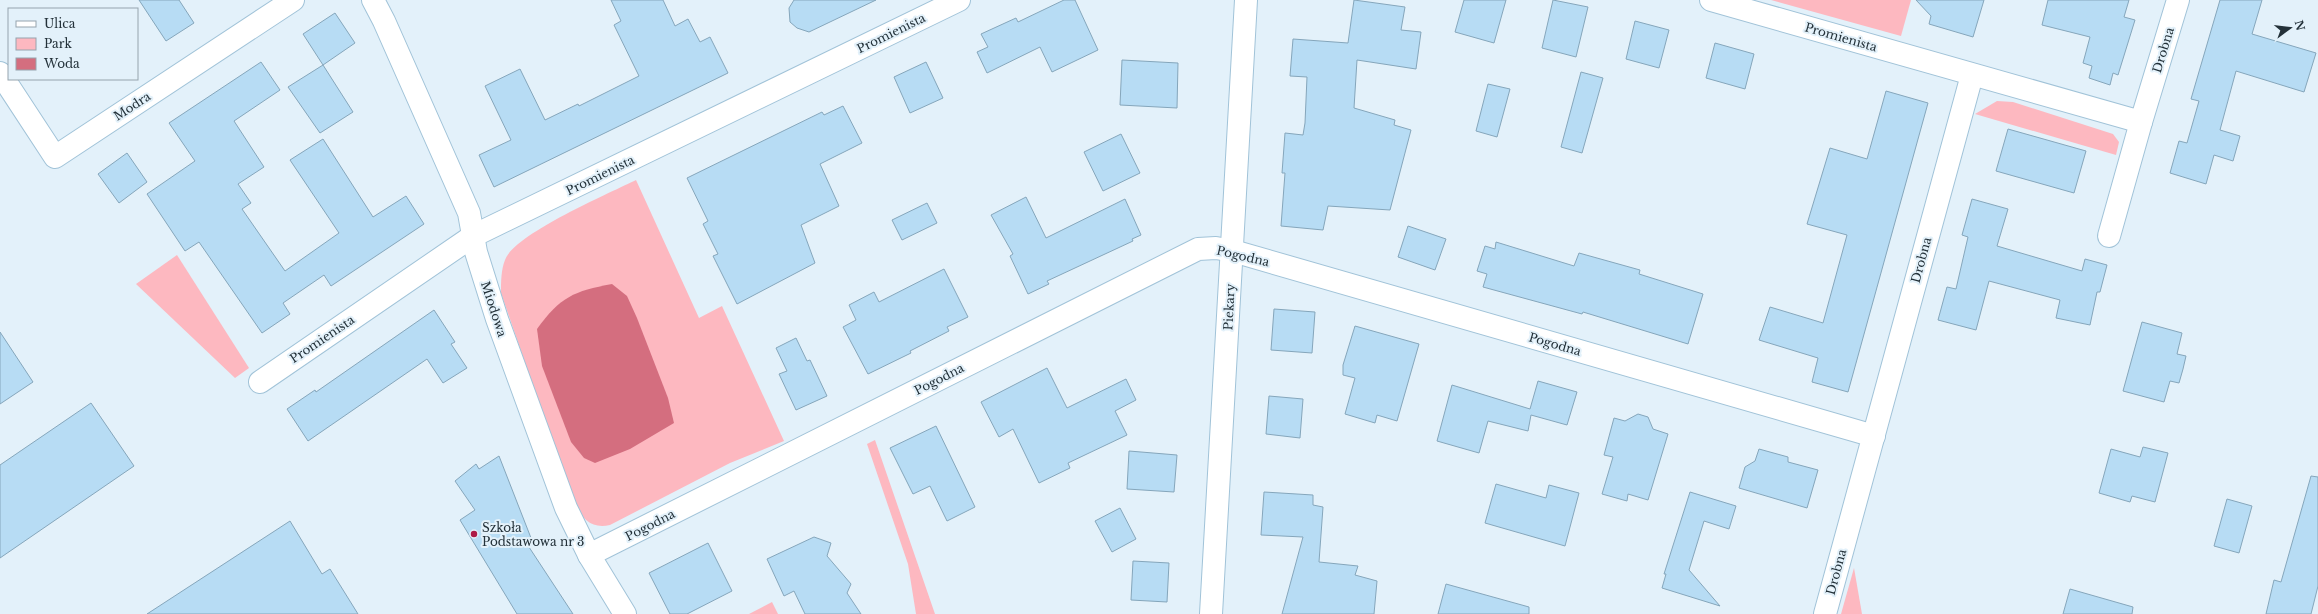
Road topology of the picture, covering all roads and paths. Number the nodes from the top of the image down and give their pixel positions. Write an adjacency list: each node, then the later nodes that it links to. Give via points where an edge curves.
1 (294, 0): 7 (street, Modra, via 55,157)
2 (373, 0): 10 (street, Miodowa, via 469,213)
3 (959, 0): 10 (street, Promienista)
4 (1246, 0): 12 (street, Piekary)
5 (1711, 0): 8 (street, Promienista)
6 (2178, 0): 9 (street, Drobna)
7 (0, 73)
8 (1972, 75): 9 (street); 14 (street, Drobna)
9 (2141, 122): 11 (street, Drobna)
10 (473, 236): 13 (street, Promienista); 15 (street, Miodowa, via 496,320 566,508)
11 (2109, 236)
12 (1233, 251): 14 (street, Pogodna); 15 (street, Pogodna, via 1216,248 1198,249); 17 (street, Piekary)
13 (260, 382)
14 (1874, 436): 18 (street, Drobna)
15 (589, 556): 16 (street, Miodowa)
16 (625, 614)
17 (1211, 614)
18 (1825, 614)

